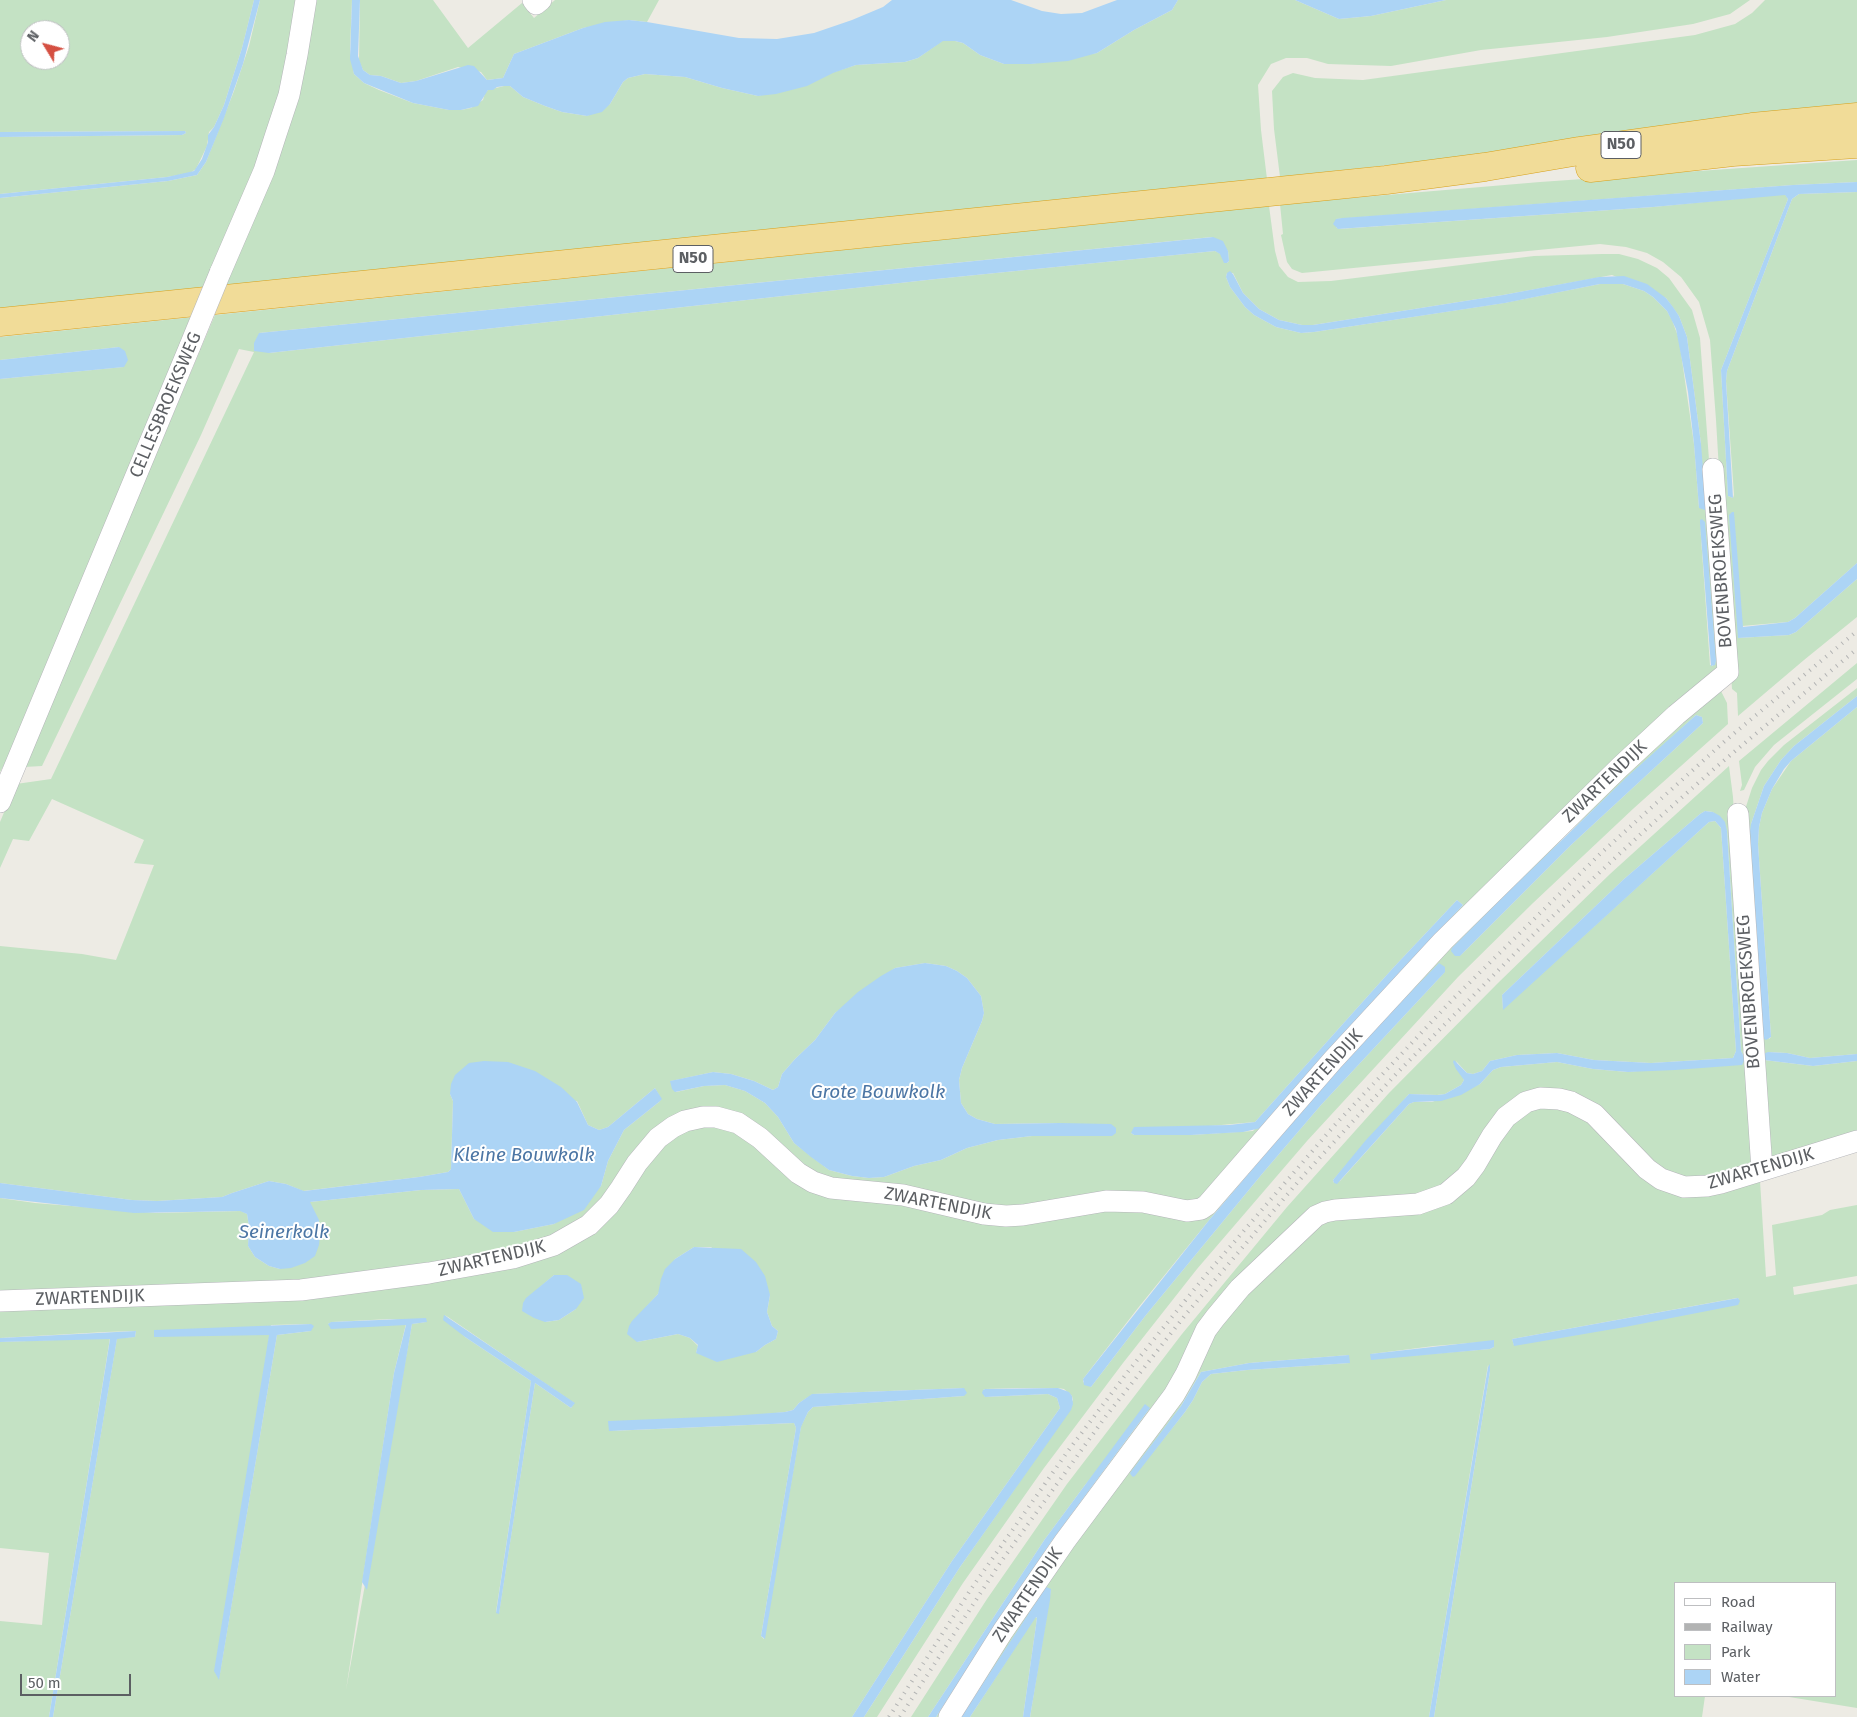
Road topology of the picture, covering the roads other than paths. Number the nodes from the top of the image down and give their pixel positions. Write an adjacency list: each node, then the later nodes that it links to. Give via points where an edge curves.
1 (306, 0): 10 (street, CELLESBROEKSWEG, bridge, via 298,55 264,171)
2 (533, 0): 3 (street, via 536,4)
3 (541, 0)
4 (1857, 117): 6 (highway, N50, via 1752,127 1386,180)
5 (1857, 144): 7 (highway, N50, via 1733,152)
6 (0, 322)
7 (0, 331)
8 (1713, 469): 9 (street, BOVENBROEKSWEG)
9 (1728, 672): 14 (street, ZWARTENDIJK, via 1620,766 1443,941 1201,1208 1187,1211 1143,1202 1106,1201 1023,1215 999,1215 904,1195 831,1188 798,1174 760,1138 738,1123 703,1117 685,1121 658,1138 636,1163 609,1205 589,1225 554,1245 513,1258 301,1290)
10 (0, 802)
11 (1738, 814): 13 (street, BOVENBROEKSWEG)
12 (1857, 1141): 13 (street, ZWARTENDIJK)
13 (1762, 1170): 15 (street, ZWARTENDIJK, via 1707,1186 1684,1187 1670,1183 1647,1169 1594,1114 1571,1102 1540,1098 1526,1102 1506,1117 1466,1177 1446,1194 1418,1204 1335,1210 1316,1216 1240,1288 1211,1324 1174,1395 1065,1540)
14 (0, 1301)
15 (949, 1717)

